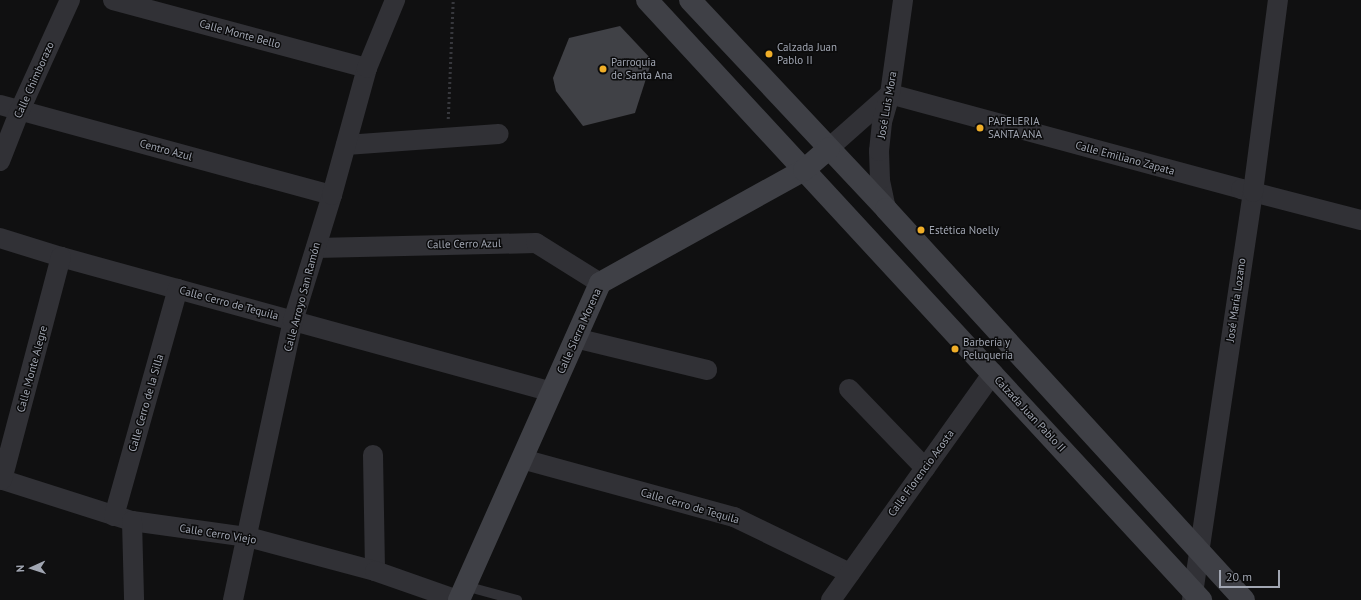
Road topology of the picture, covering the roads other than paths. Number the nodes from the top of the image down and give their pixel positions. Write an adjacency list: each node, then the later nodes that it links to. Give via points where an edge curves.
1 (70, 0): 11 (street, Calle Chimborazo)
2 (113, 0): 8 (street, Calle Monte Bello)
3 (394, 0): 8 (street, Calle Arroyo San Ramón)
4 (647, 0): 16 (main road, Calzada Juan Pablo II)
5 (690, 0): 14 (main road)
6 (903, 0): 9 (street, José Luis Mora)
7 (1278, 0): 17 (street, José María Lozano)
8 (367, 68): 13 (street, Calle Arroyo San Ramón)
9 (890, 94): 14 (street); 17 (street, Calle Emiliano Zapata); 19 (street, José Luis Mora, via 882,122 879,151 880,180)
10 (0, 104): 11 (street, Centro Azul)
11 (20, 110): 15 (street, Calle Chimborazo); 18 (street, Centro Azul)
12 (499, 134): 13 (street)
13 (346, 144): 18 (street, Calle Arroyo San Ramón)
14 (829, 148): 16 (main road, Calle Sierra Morena); 19 (main road)
15 (0, 161)
16 (804, 170): 24 (main road, Calle Sierra Morena); 29 (main road, Calzada Juan Pablo II)
17 (1252, 192): 20 (street, Calle Emiliano Zapata); 38 (street, José María Lozano)
18 (332, 195): 22 (street, Calle Arroyo San Ramón)
19 (886, 209): 38 (main road)
20 (1361, 220)
21 (0, 238): 23 (street, Calle Cerro de Tequila)
22 (316, 248): 24 (street, Calle Cerro Azul, via 536,242); 26 (street, Calle Arroyo San Ramón)
23 (61, 257): 25 (street, Calle Cerro de Tequila); 35 (street, Calle Monte Alegre)
24 (600, 283): 27 (main road, Calle Sierra Morena)
25 (178, 289): 26 (street, Calle Cerro de Tequila); 36 (street, Calle Cerro de la Silla)
26 (293, 321): 31 (street, Calle Cerro de Tequila); 37 (street, Calle Arroyo San Ramón)
27 (575, 338): 28 (street); 31 (main road, Calle Sierra Morena)
28 (707, 370)
29 (993, 374): 34 (street, Calle Florencio Acosta); 42 (main road, Calzada Juan Pablo II)
30 (849, 389): 34 (street)
31 (552, 392): 33 (main road, Calle Sierra Morena)
32 (373, 455): 39 (street)
33 (522, 459): 40 (street, Calle Cerro de Tequila, via 734,518); 41 (main road, Calle Sierra Morena)
34 (925, 468): 40 (street, Calle Florencio Acosta)
35 (1, 480): 36 (street, Calle Cerro Viejo)
36 (123, 519): 37 (street, Calle Cerro Viejo); 43 (street, Calle Cerro de la Silla)
37 (248, 537): 39 (street, Calle Cerro Viejo); 44 (street, Calle Arroyo San Ramón)
38 (1199, 550): 42 (street, José María Lozano); 47 (main road)
39 (375, 571): 41 (street, Calle Cerro Viejo)
40 (850, 573): 46 (street, Calle Florencio Acosta)
41 (461, 595): 45 (lane)
42 (1195, 597)
43 (134, 600)
44 (233, 600)
45 (517, 600)
46 (831, 600)
47 (1244, 600)

